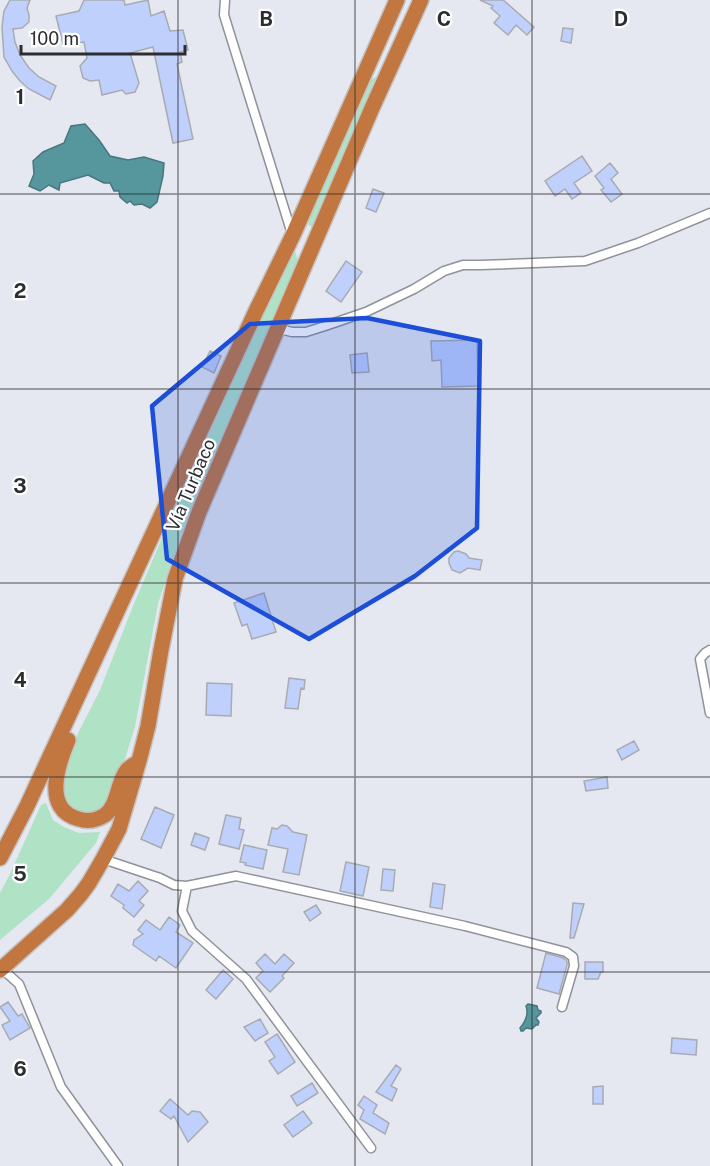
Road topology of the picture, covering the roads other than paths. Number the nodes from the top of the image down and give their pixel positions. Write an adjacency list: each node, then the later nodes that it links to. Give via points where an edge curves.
1 (225, 0): 5 (street, via 224,15)
2 (397, 0): 5 (highway, Vía Turbaco)
3 (421, 0): 6 (highway, Vía Turbaco)
4 (710, 213): 6 (street, via 585,261 463,265 336,323 306,332)
5 (292, 235): 7 (highway, Vía Turbaco)
6 (279, 329): 10 (highway, Vía Turbaco, via 199,512 175,579)
7 (115, 617): 10 (highway, via 112,640 58,769 58,802 74,818 98,819 110,810 126,771); 11 (highway, Vía Turbaco)
8 (710, 650): 9 (street, via 700,659)
9 (710, 713)
10 (139, 761): 12 (highway, Vía Turbaco, via 119,829)
11 (0, 858)
12 (103, 859): 13 (street, via 174,885); 14 (highway, Vía Turbaco, via 67,910)
13 (187, 886): 15 (street, via 236,876 566,952 573,957 574,966); 16 (street, via 182,911 192,931 246,979)
14 (1, 969): 17 (street, via 19,984 61,1087)
15 (562, 1007)
16 (370, 1148)
17 (118, 1166)

